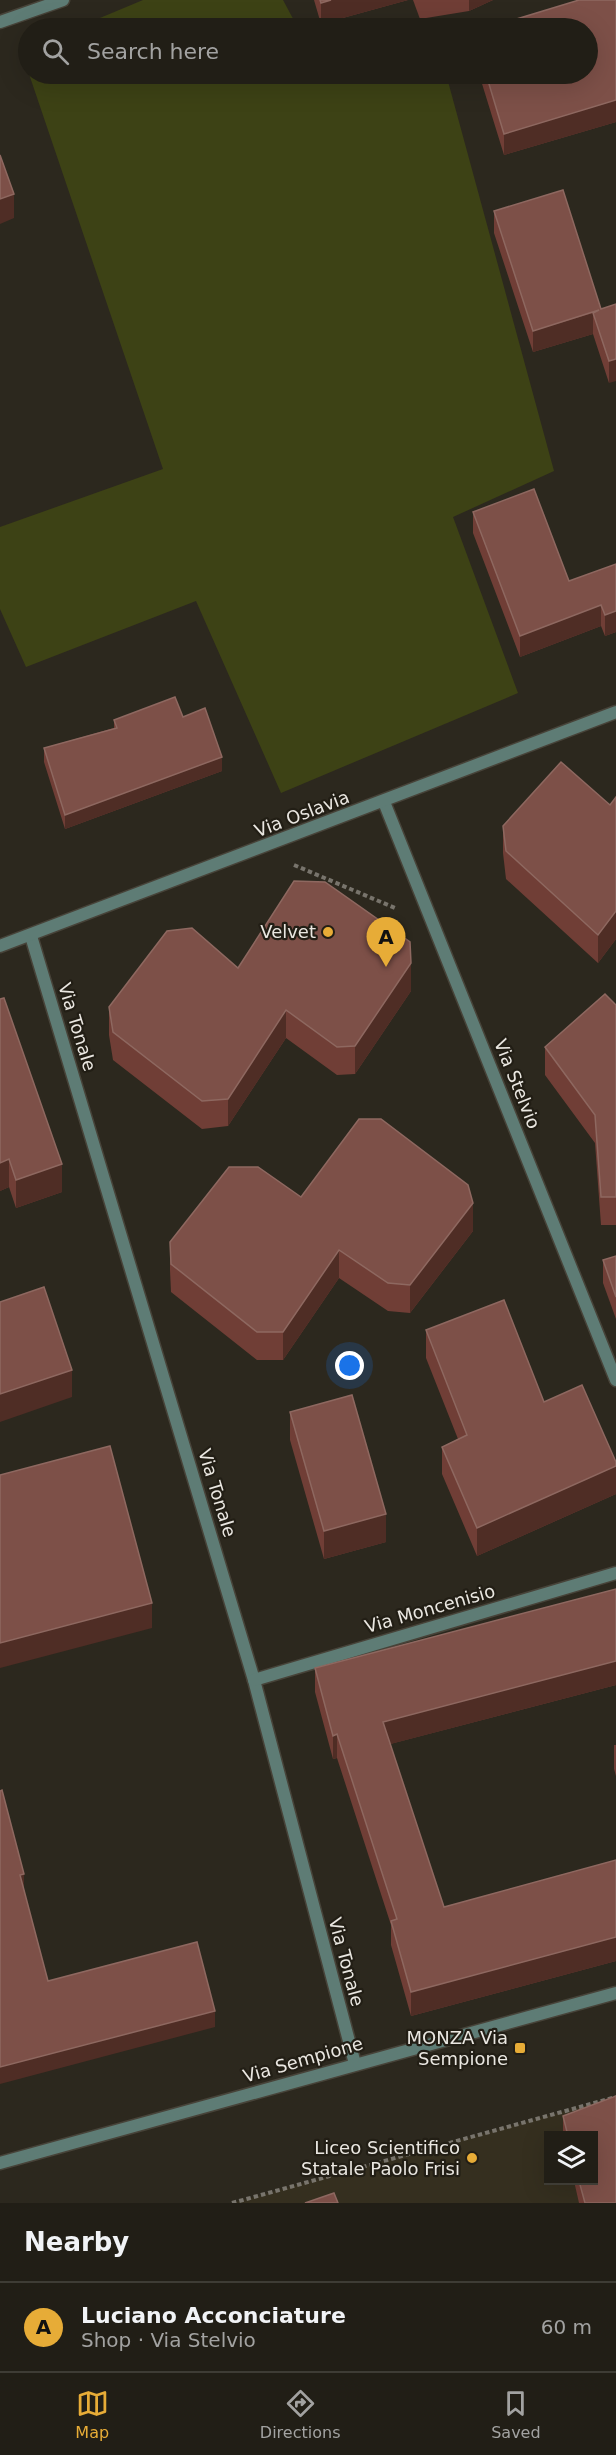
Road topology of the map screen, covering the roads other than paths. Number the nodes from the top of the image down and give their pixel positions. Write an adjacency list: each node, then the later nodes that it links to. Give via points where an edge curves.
1 (63, 0): 2 (street)
2 (0, 22)
3 (616, 712): 4 (street, Via Oslavia)
4 (384, 802): 5 (street, Via Oslavia); 7 (street, Via Stelvio)
5 (31, 936): 6 (street, Via Oslavia); 9 (street, Via Tonale)
6 (0, 946)
7 (616, 1380)
8 (616, 1573): 9 (street, Via Moncenisio)
9 (254, 1680): 11 (street, Via Tonale)
10 (616, 1994): 11 (street, Via Sempione)
11 (355, 2064): 12 (street, Via Sempione)
12 (0, 2163)

